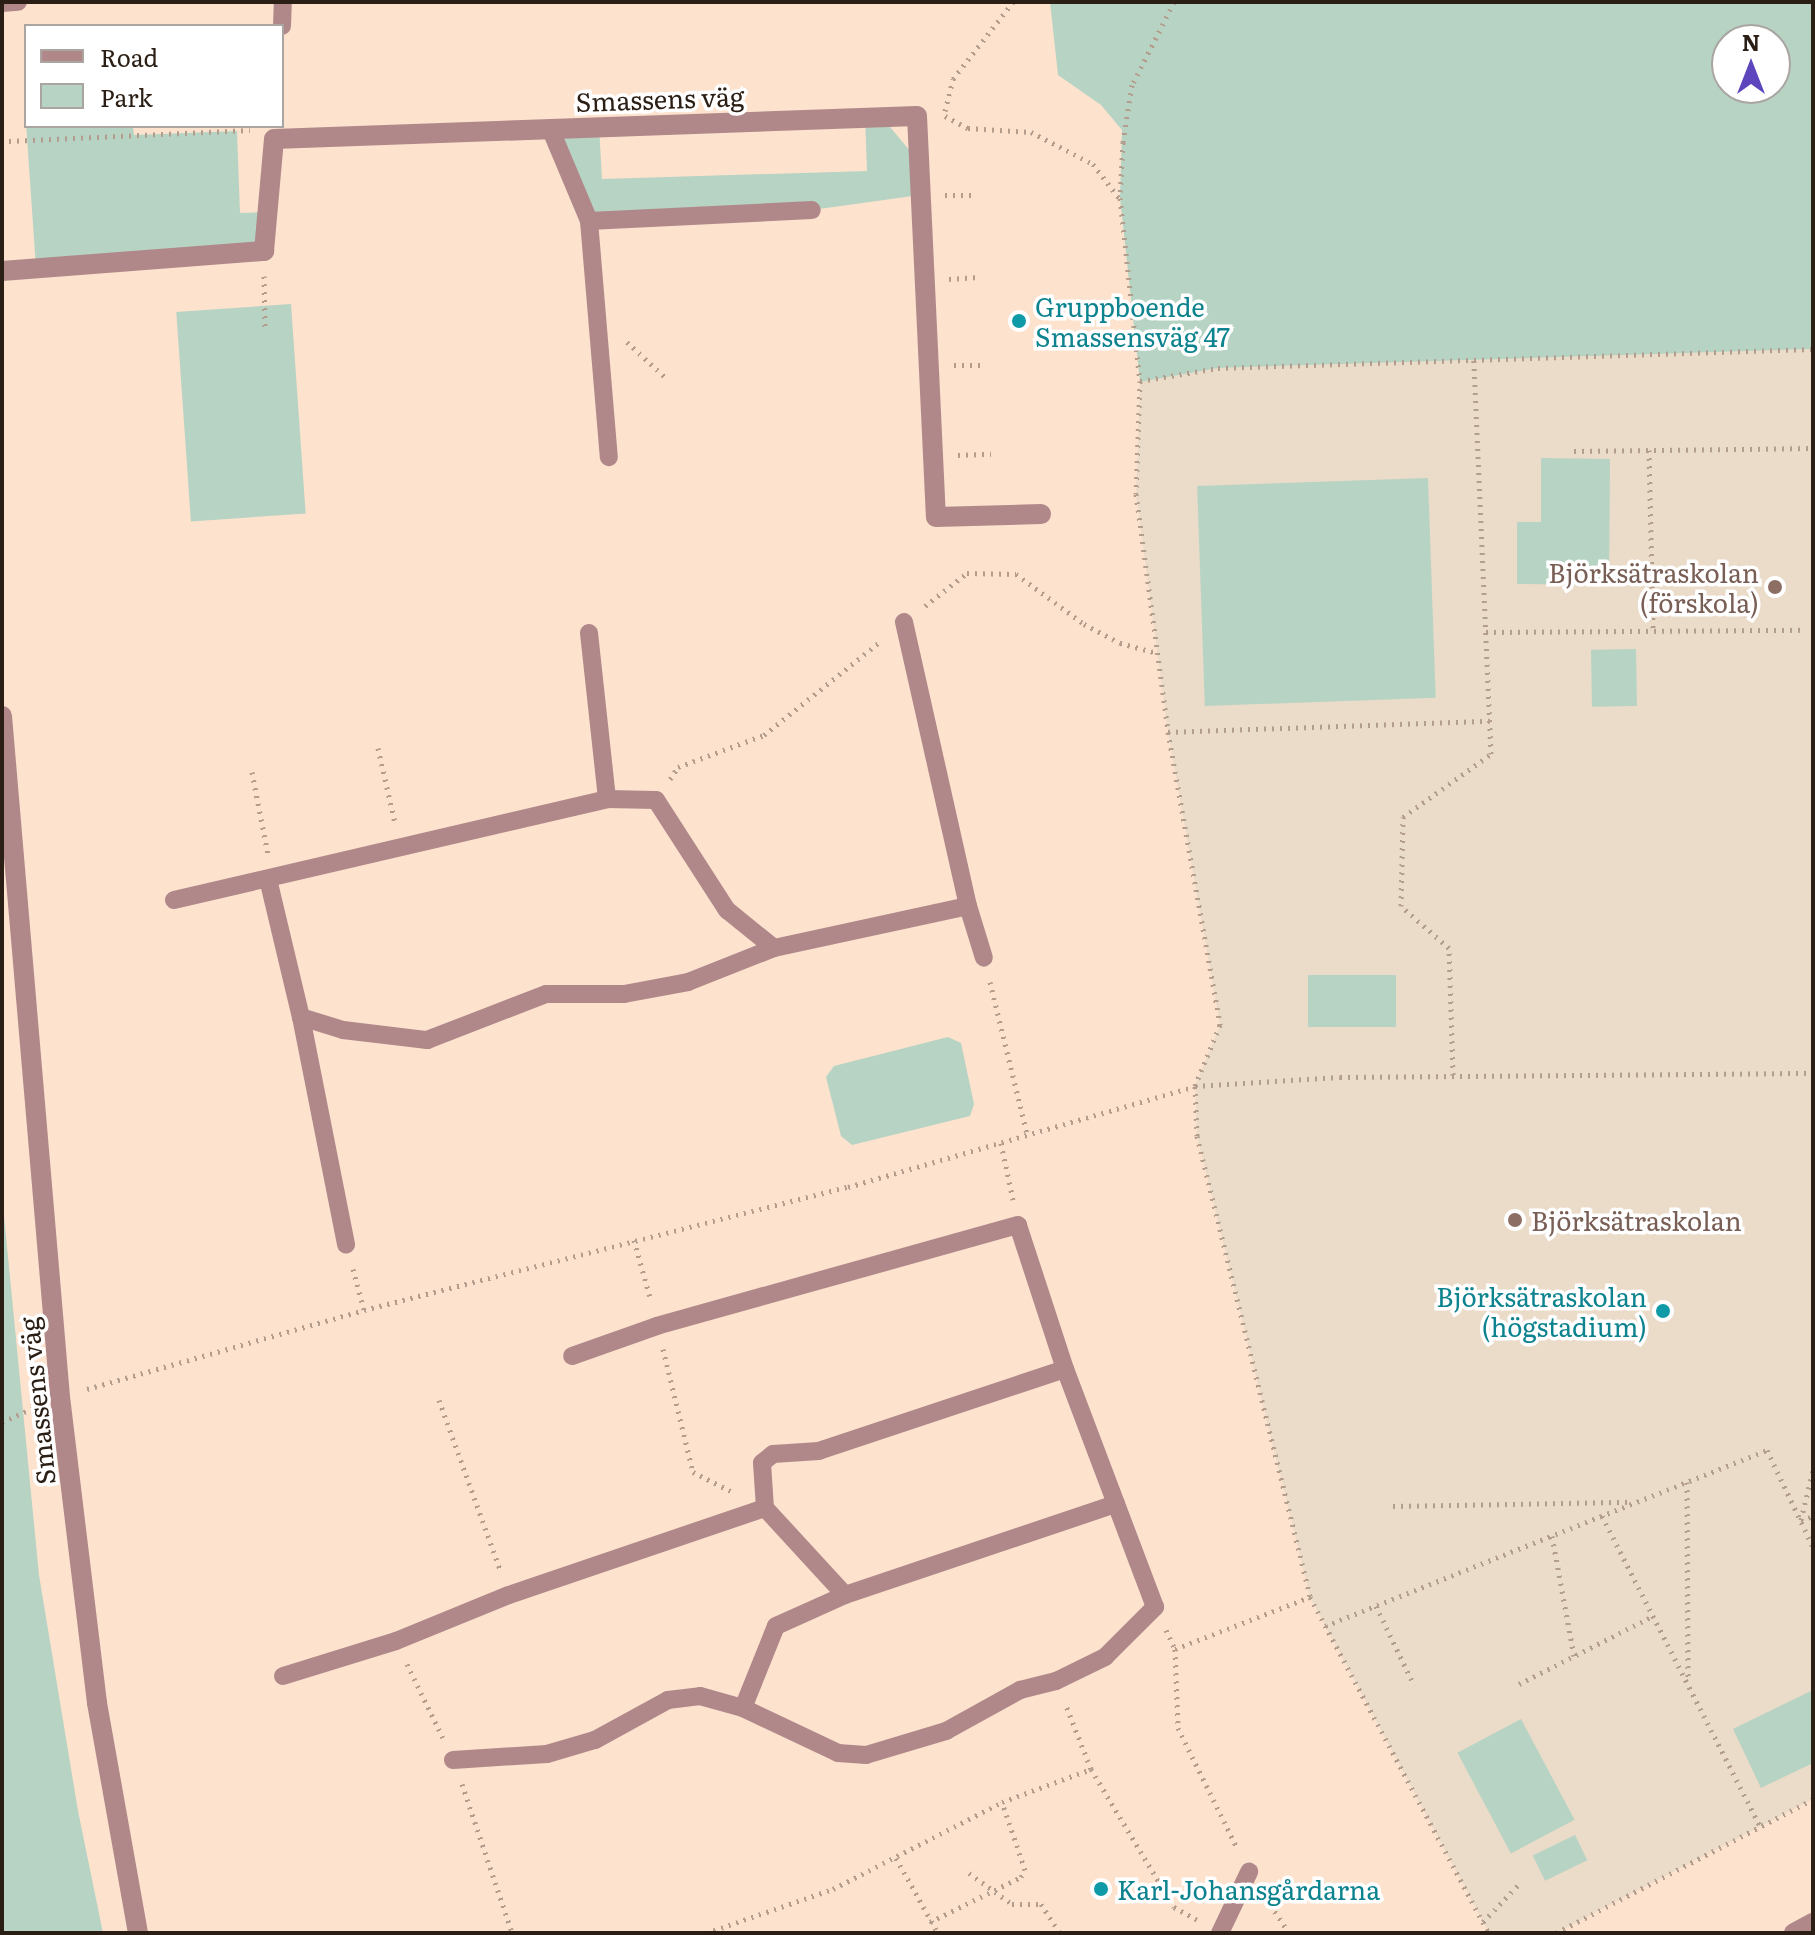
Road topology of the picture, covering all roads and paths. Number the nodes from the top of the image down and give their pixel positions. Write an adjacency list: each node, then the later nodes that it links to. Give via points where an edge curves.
1 (18, 2): 5 (lane)
2 (283, 2): 6 (lane)
3 (1013, 2): 8 (path, via 953,79)
4 (1174, 2): 12 (path, via 1132,85)
5 (2, 3)
6 (282, 24)
7 (917, 116): 8 (path); 9 (street, Smassens väg); 27 (street, via 936,517)
8 (944, 116): 12 (path, via 968,128 1031,132 1093,164)
9 (550, 128): 10 (street, Smassens väg); 14 (lane)
10 (275, 132): 11 (path); 15 (street)
11 (9, 141)
12 (1120, 198): 22 (path)
13 (812, 210): 14 (lane)
14 (589, 221): 17 (lane)
15 (264, 251): 16 (street); 18 (path)
16 (2, 271)
17 (596, 314): 21 (path); 26 (lane)
18 (265, 329)
19 (1813, 349): 20 (path)
20 (1474, 360): 22 (path, via 1218,368); 31 (path)
21 (667, 379)
22 (1140, 381): 33 (path, via 1136,494)
23 (1813, 448): 24 (path)
24 (1649, 450): 25 (path); 29 (path)
25 (1574, 451)
26 (609, 457)
27 (1041, 514)
28 (904, 622): 33 (path, via 967,573 993,571 1016,574 1084,624 1120,643); 40 (path, via 764,735 678,767); 44 (lane)
29 (1653, 630): 30 (path); 31 (path)
30 (1805, 630)
31 (1486, 632): 35 (path)
32 (589, 633): 39 (lane)
33 (1157, 653): 36 (path)
34 (2, 716): 60 (street, Smassens väg)
35 (1490, 721): 36 (path); 49 (path, via 1491,754 1403,817 1401,906 1449,948)
36 (1168, 732): 50 (path, via 1220,1025)
37 (378, 748): 41 (path)
38 (252, 772): 42 (path)
39 (607, 799): 40 (lane); 41 (lane)
40 (656, 800): 45 (lane, via 727,910)
41 (400, 847): 42 (lane)
42 (270, 878): 43 (lane); 47 (lane)
43 (174, 900)
44 (968, 906): 45 (lane); 46 (lane)
45 (774, 948): 47 (lane, via 688,982 624,994 546,994 427,1040 343,1030)
46 (984, 958): 51 (path)
47 (301, 1017): 55 (lane)
48 (1813, 1073): 49 (path)
49 (1453, 1075): 50 (path)
50 (1195, 1086): 51 (path); 75 (path, via 1197,1136)
51 (1027, 1134): 52 (path)
52 (1001, 1143): 53 (path); 54 (path)
53 (1018, 1225): 57 (lane); 59 (lane)
54 (634, 1240): 56 (path); 57 (path)
55 (346, 1245): 56 (path)
56 (364, 1310): 60 (path)
57 (657, 1326): 58 (lane); 67 (path, via 693,1472)
58 (572, 1356)
59 (1065, 1369): 65 (lane); 67 (lane, via 819,1451 773,1454 762,1463)
60 (60, 1397): 102 (street, Smassens väg, via 97,1703)
61 (439, 1400): 73 (path)
62 (1813, 1470): 70 (path)
63 (1687, 1482): 64 (path); 70 (path, via 1767,1450); 84 (path)
64 (1639, 1502): 66 (path); 68 (path)
65 (1116, 1504): 74 (lane); 77 (lane)
66 (1393, 1506)
67 (765, 1508): 73 (lane); 74 (lane)
68 (1602, 1516): 71 (path); 78 (path)
69 (1813, 1516): 70 (path)
70 (1801, 1521): 72 (path)
71 (1552, 1536): 76 (path); 81 (path)
72 (1813, 1547)
73 (509, 1595): 82 (lane, via 396,1641)
74 (845, 1595): 87 (lane, via 776,1626)
75 (1310, 1597): 79 (path); 80 (path)
76 (1376, 1606): 79 (path); 86 (path)
77 (1155, 1607): 80 (path); 83 (lane, via 1105,1657)
78 (1653, 1616): 81 (path); 84 (path)
79 (1325, 1626): 99 (path)
80 (1175, 1649): 94 (path, via 1178,1728)
81 (1574, 1656): 85 (path)
82 (283, 1676)
83 (1056, 1681): 87 (lane, via 1020,1690 946,1731 866,1755 838,1753); 89 (path)
84 (1688, 1683): 92 (path)
85 (1519, 1684)
86 (1414, 1685)
87 (743, 1708): 88 (lane, via 700,1696 668,1700 595,1740 547,1754)
88 (453, 1760)
89 (1091, 1769): 91 (path); 101 (path, via 1174,1907)
90 (1813, 1799): 92 (path)
91 (1002, 1802): 93 (path); 97 (path, via 1025,1870)
92 (1760, 1826): 108 (path)
93 (896, 1858): 98 (path); 103 (path, via 833,1889)
94 (1249, 1872): 101 (lane); 106 (path)
95 (969, 1873): 97 (path)
96 (1521, 1882): 99 (path)
97 (993, 1890): 98 (path); 105 (path, via 1012,1904 1041,1904)
98 (930, 1922): 104 (path)
99 (1483, 1922): 107 (path)
100 (1813, 1923): 109 (street)
101 (1213, 1930)
102 (138, 1933)
103 (706, 1933)
104 (938, 1933)
105 (1060, 1933)
106 (1289, 1933)
107 (1489, 1933)
108 (1556, 1933)
109 (1794, 1933)

